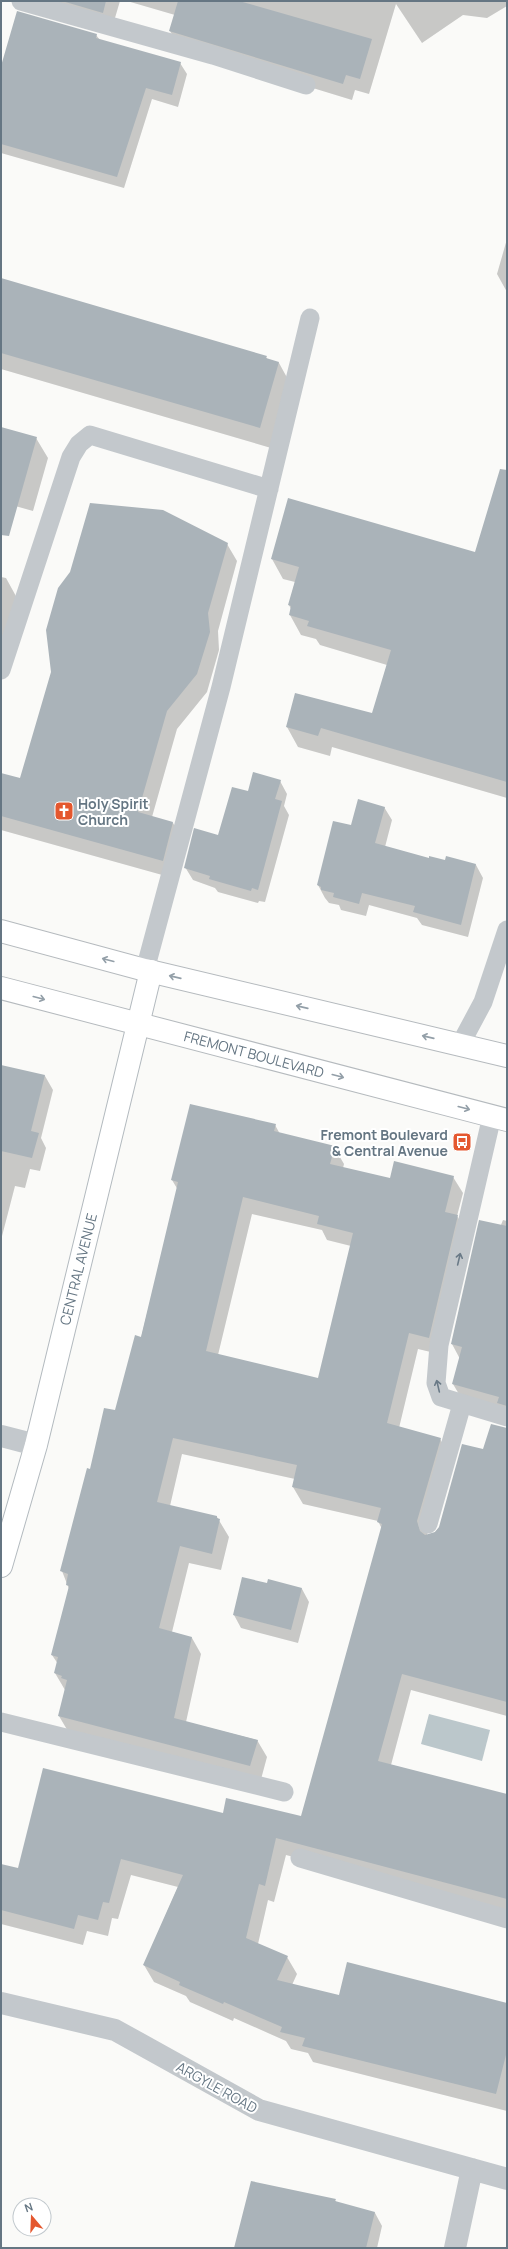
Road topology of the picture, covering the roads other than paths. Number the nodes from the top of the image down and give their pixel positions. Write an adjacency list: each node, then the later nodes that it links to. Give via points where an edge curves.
1 (21, 1): 2 (lane, via 213,55)
2 (306, 85)
3 (310, 318): 4 (lane)
4 (269, 489): 5 (lane, via 90,435 79,444 70,457); 8 (lane)
5 (1, 670)
6 (507, 930): 11 (lane, via 483,1002)
7 (1, 931): 8 (main road, one-way to 7)
8 (148, 970): 10 (main road, CENTRAL AVENUE); 11 (main road, one-way to 8)
9 (1, 988): 10 (main road, FREMONT BOULEVARD, one-way to 10)
10 (137, 1024): 13 (main road, FREMONT BOULEVARD, one-way to 13); 17 (main road, CENTRAL AVENUE)
11 (460, 1045): 12 (main road)
12 (507, 1056)
13 (500, 1118): 14 (lane, one-way to 13, via 441,1397 436,1383 439,1345)
14 (462, 1404): 15 (lane); 18 (lane)
15 (507, 1417)
16 (1, 1436): 17 (street)
17 (36, 1445): 19 (main road, CENTRAL AVENUE)
18 (428, 1524)
19 (1, 1566)
20 (1, 1722): 21 (lane)
21 (284, 1792)
22 (300, 1858): 23 (lane)
23 (507, 1919)
24 (1, 2003): 25 (street, ARGYLE ROAD, via 115,2030 259,2110)
25 (472, 2170): 26 (street, ARGYLE ROAD); 27 (street)
26 (507, 2179)
27 (455, 2248)

